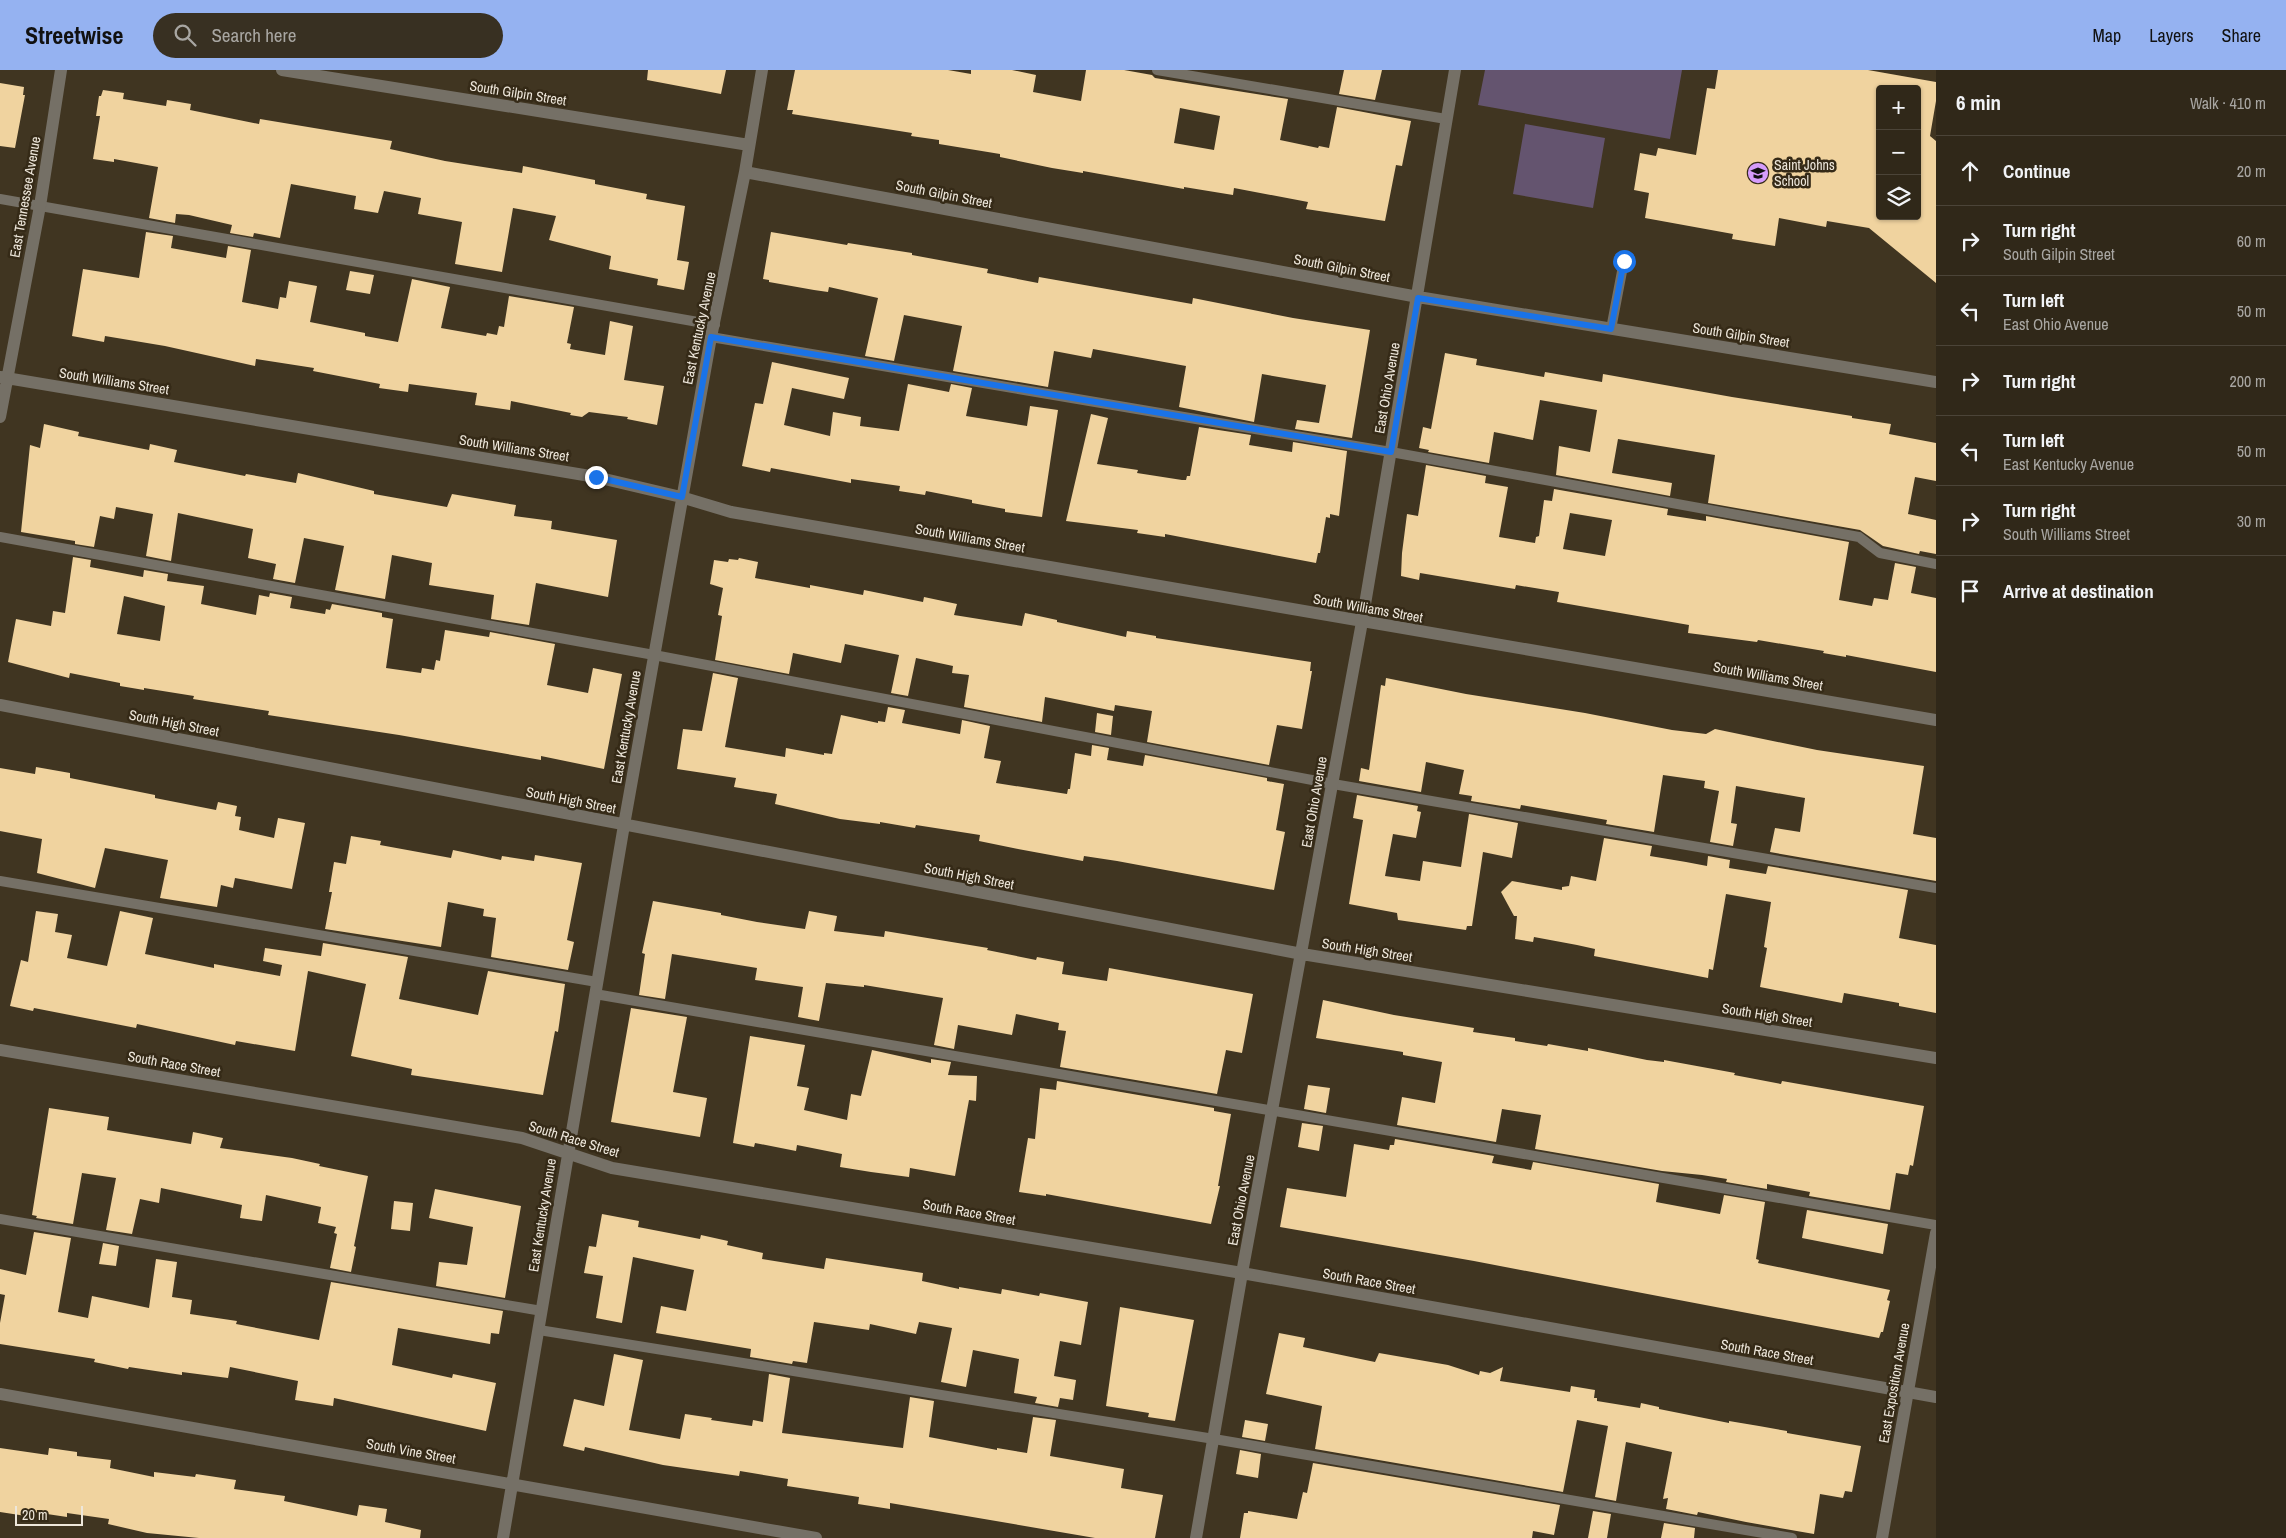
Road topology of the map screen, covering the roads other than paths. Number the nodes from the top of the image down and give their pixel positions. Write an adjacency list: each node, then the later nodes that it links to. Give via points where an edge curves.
1 (61, 70): 10 (street, East Tennessee Avenue)
2 (282, 70): 7 (street, South Gilpin Street)
3 (762, 70): 7 (street, East Kentucky Avenue)
4 (1157, 70): 6 (lane)
5 (1455, 70): 6 (street, East Ohio Avenue)
6 (1446, 119): 12 (street, East Ohio Avenue)
7 (749, 145): 8 (street, East Kentucky Avenue)
8 (745, 172): 12 (street, South Gilpin Street); 14 (street, East Kentucky Avenue)
9 (0, 199): 10 (lane)
10 (40, 206): 14 (lane); 15 (street, East Tennessee Avenue)
11 (1624, 261): 13 (lane)
12 (1418, 298): 13 (street, South Gilpin Street); 18 (street, East Ohio Avenue)
13 (1611, 329): 16 (street, South Gilpin Street)
14 (713, 331): 18 (lane); 19 (street, East Kentucky Avenue)
15 (3, 378): 17 (street, East Tennessee Avenue); 19 (street, South Williams Street, via 596,477)
16 (1936, 382)
17 (0, 418)
18 (1391, 452): 21 (lane, via 1859,538 1880,553); 22 (street, East Ohio Avenue)
19 (682, 497): 22 (street, South Williams Street, via 731,512); 23 (street, East Kentucky Avenue)
20 (0, 536): 23 (lane)
21 (1936, 564)
22 (1362, 622): 25 (street, South Williams Street); 26 (street, East Ohio Avenue)
23 (654, 656): 26 (lane); 27 (street, East Kentucky Avenue)
24 (0, 705): 27 (street, South High Street)
25 (1936, 720)
26 (1333, 784): 29 (lane); 30 (street, East Ohio Avenue)
27 (624, 825): 30 (street, South High Street); 31 (street, East Kentucky Avenue)
28 (0, 880): 31 (lane)
29 (1936, 888)
30 (1302, 954): 33 (street, South High Street); 34 (street, East Ohio Avenue)
31 (596, 988): 34 (lane); 35 (street, East Kentucky Avenue)
32 (0, 1050): 35 (street, South Race Street, via 522,1138)
33 (1936, 1058)
34 (1273, 1111): 37 (lane); 39 (street, East Ohio Avenue)
35 (567, 1153): 39 (street, South Race Street, via 612,1168); 40 (street, East Kentucky Avenue)
36 (0, 1219): 40 (lane)
37 (1936, 1225)
38 (1936, 1233): 42 (street, East Exposition Avenue)
39 (1242, 1273): 42 (street, South Race Street); 45 (street, East Ohio Avenue)
40 (542, 1311): 41 (street, East Kentucky Avenue)
41 (539, 1330): 45 (lane); 46 (street, East Kentucky Avenue)
42 (1907, 1392): 44 (street, South Race Street); 51 (street, East Exposition Avenue)
43 (0, 1394): 46 (street, South Vine Street)
44 (1936, 1397)
45 (1214, 1439): 49 (street, East Ohio Avenue); 50 (lane)
46 (512, 1484): 47 (street, East Kentucky Avenue); 48 (street, South Vine Street)
47 (503, 1538)
48 (816, 1538)
49 (1196, 1538)
50 (1792, 1538)
51 (1882, 1538)

